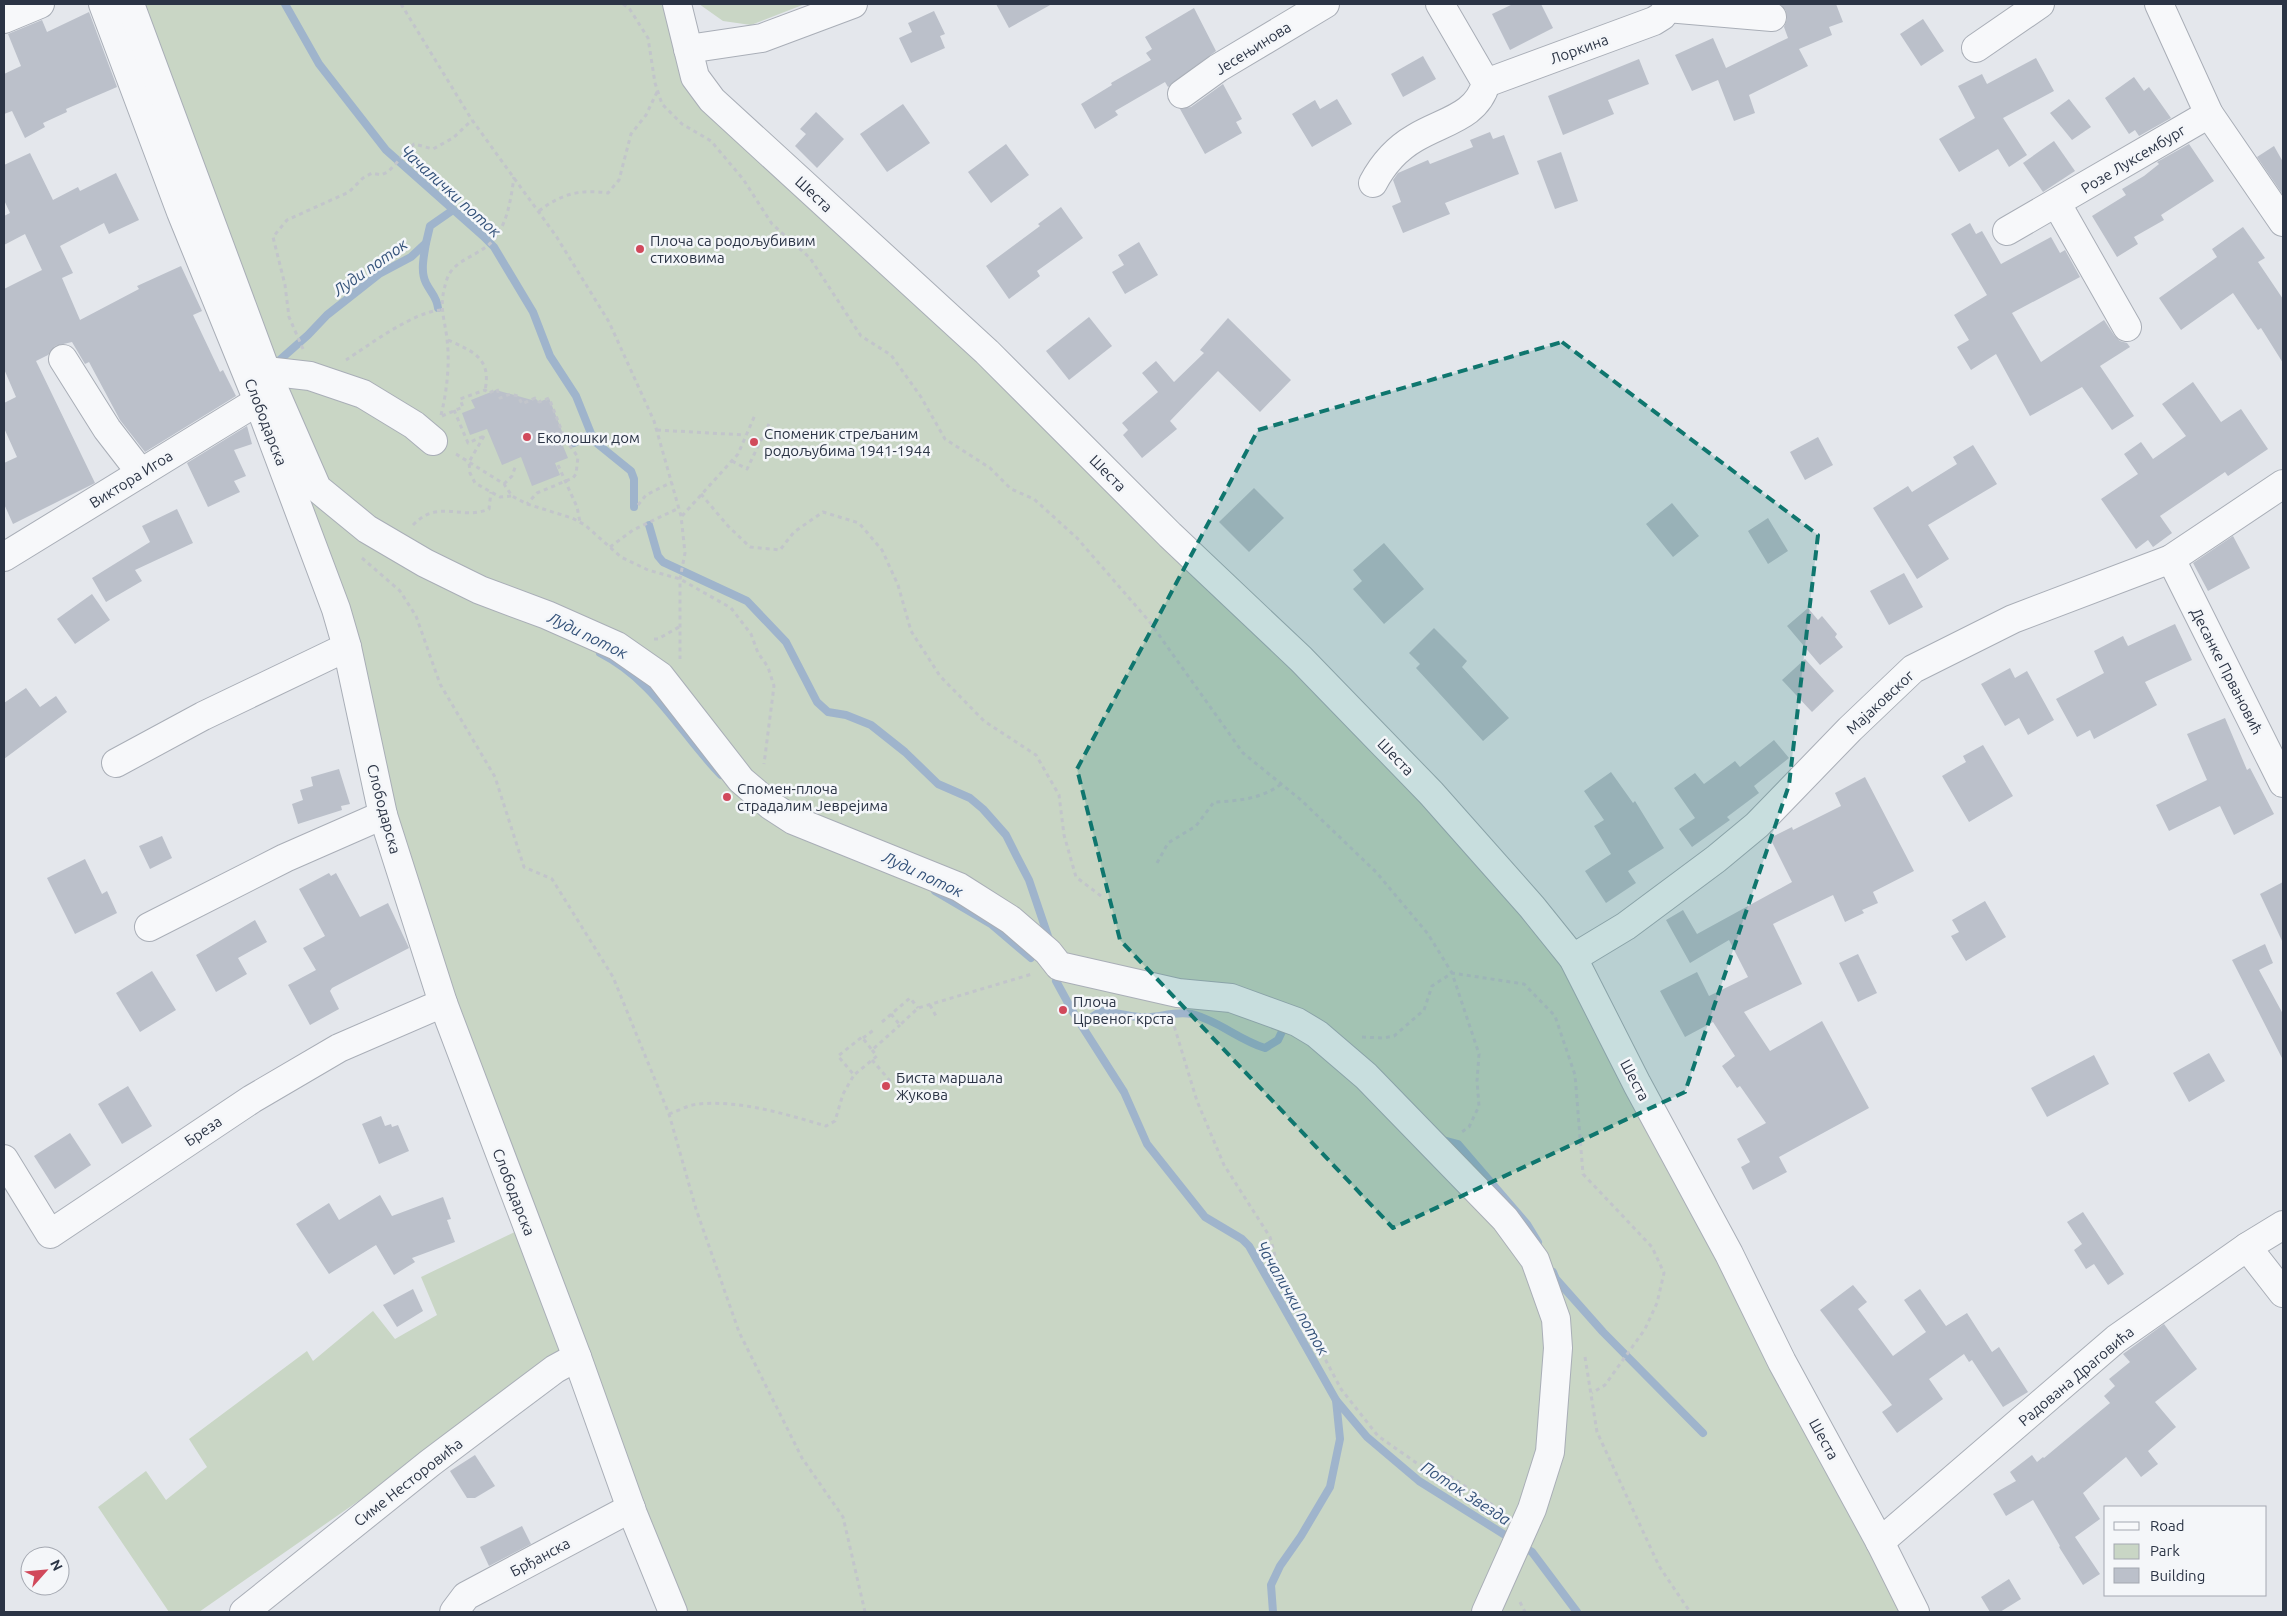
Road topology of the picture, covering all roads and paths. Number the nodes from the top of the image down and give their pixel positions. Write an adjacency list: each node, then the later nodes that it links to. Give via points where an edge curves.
1 (40, 4): 14 (street)
2 (103, 4): 36 (street, Слободарска, via 181,212)
3 (130, 4): 33 (street)
4 (401, 4): 21 (path)
5 (623, 4): 18 (path, via 648,38)
6 (677, 4): 16 (street, Шеста)
7 (853, 4): 16 (street, via 762,38)
8 (1324, 4): 19 (street, Јесењинова, via 1218,68)
9 (1440, 4): 17 (street)
10 (2040, 4): 15 (street)
11 (2159, 4): 20 (street)
12 (1667, 6): 13 (street, Лоркина); 17 (street, Лоркина, via 1662,16 1654,21)
13 (1772, 17)
14 (4, 19)
15 (1976, 48)
16 (688, 49): 76 (street, Шеста, via 695,77 712,100 987,352 1170,535 1301,659 1431,793)
17 (1486, 83): 23 (street, via 1475,106 1399,149)
18 (658, 91): 25 (path, via 646,115 631,134 619,180 608,193 588,190 556,198); 70 (path, via 662,104 682,124 712,141 743,179 772,224 810,258 861,336 891,355 921,397 945,439 990,468 1011,489 1034,499 1077,538 1149,621 1243,753)
19 (1182, 94)
20 (2209, 114): 24 (street, Розе Луксембург); 26 (street)
21 (472, 120): 22 (path); 31 (path, via 453,138 433,149 414,144 388,172 372,173 349,192 288,220 273,237 289,317)
22 (514, 177): 25 (path); 28 (path, via 510,206 495,239 454,268 447,277)
23 (1373, 183)
24 (2057, 204): 27 (street, Розе Луксембург); 29 (street)
25 (538, 211): 40 (path, via 609,322)
26 (2283, 222)
27 (2007, 232)
28 (441, 310): 30 (path); 34 (path, via 425,313 375,341)
29 (2126, 328)
30 (448, 340): 35 (path, via 472,351 487,368); 37 (path, via 446,394 440,418)
31 (303, 350)
32 (63, 359): 47 (street, via 106,430)
33 (266, 371): 34 (street); 71 (street, via 317,488 339,507 367,530 464,582 616,646 660,676 741,780)
34 (318, 379): 42 (street, via 363,394 414,425)
35 (485, 390): 37 (path, via 460,400 463,407); 48 (path, via 489,393 497,389 500,398 510,394 518,396 522,404 535,398 539,402 549,398 565,439 578,457 576,474)
36 (258, 401): 47 (street, Виктора Игоа); 67 (street, Слободарска, via 336,609)
37 (454, 410): 44 (path, via 468,443 484,436)
38 (755, 415): 41 (path)
39 (769, 424): 43 (path, via 747,469)
40 (657, 430): 41 (path); 49 (path)
41 (745, 435): 43 (path)
42 (433, 441): 44 (path)
43 (732, 461): 53 (path)
44 (469, 462): 50 (path); 52 (path, via 475,483)
45 (558, 464): 48 (path)
46 (516, 465): 50 (path)
47 (140, 473): 63 (street, Виктора Игоа)
48 (564, 482): 55 (path, via 537,493); 59 (path)
49 (672, 482): 56 (path, via 646,495); 57 (path)
50 (504, 484): 54 (path)
51 (2283, 484): 64 (street, Мајаковског)
52 (491, 492): 54 (path, via 500,498); 60 (path, via 489,510 470,513 435,511)
53 (701, 494): 58 (path); 74 (path, via 750,547 780,550 794,532 823,512 859,523 882,550 898,585 911,631 940,676 984,720 1036,756 1059,795 1064,834 1076,877)
54 (512, 496): 55 (path)
55 (527, 504): 59 (path)
56 (638, 505)
57 (679, 508): 58 (path); 61 (path, via 633,530)
58 (681, 516): 65 (path, via 685,553)
59 (580, 522): 61 (path)
60 (412, 526)
61 (610, 547): 65 (path, via 621,557 648,570)
62 (360, 556): 94 (path, via 400,591 416,616 440,684 495,777 524,867 552,878 613,977)
63 (4, 557)
64 (2171, 560): 69 (street, Десанке Првановић); 76 (street, Мајаковског, via 2013,619 1913,669 1758,824 1626,926)
65 (680, 579): 66 (path); 71 (path, via 731,608 751,634 768,667 774,686 763,759)
66 (680, 627)
67 (346, 647): 68 (street, via 203,716); 72 (street, Слободарска)
68 (116, 763)
69 (2283, 783)
70 (1281, 784): 73 (path, via 1271,792 1237,801 1214,802 1196,826 1168,843); 78 (path, via 1376,872 1428,934)
71 (770, 805): 77 (street, via 794,820 959,887 1011,920)
72 (383, 815): 75 (street, via 285,858); 79 (street, Слободарска)
73 (1157, 862)
74 (1101, 896)
75 (149, 926)
76 (1573, 958): 105 (street, Шеста, via 1729,1254 1782,1362)
77 (1062, 962): 80 (path); 104 (street, via 1178,993 1231,998 1297,1022 1317,1034 1366,1076 1505,1219 1535,1260 1556,1319 1558,1348 1550,1452)
78 (1452, 972): 89 (path, via 1432,986 1424,1010 1394,1036); 95 (path, via 1479,1054 1479,1106 1468,1127); 102 (path, via 1524,984 1555,1016 1575,1075 1583,1174 1652,1247 1664,1273 1657,1303 1645,1329 1630,1353 1604,1384)
79 (442, 1003): 96 (street, Бреза, via 339,1048 252,1099 50,1234); 101 (street, Слободарска)
80 (930, 1005): 81 (path); 83 (path)
81 (918, 1008): 82 (path, via 910,998); 86 (path)
82 (891, 1014): 85 (path); 86 (path)
83 (937, 1018)
84 (1171, 1018): 104 (path, via 1196,1101 1224,1165 1270,1237 1280,1274 1341,1389 1378,1436 1418,1464 1447,1474)
85 (882, 1022)
86 (900, 1026): 90 (path)
87 (875, 1029): 88 (path)
88 (863, 1038): 90 (path); 92 (path, via 838,1056)
89 (1355, 1038)
90 (872, 1050): 91 (path, via 877,1056)
91 (872, 1060): 92 (path); 93 (path, via 891,1082)
92 (854, 1075): 94 (path, via 843,1094 835,1121 826,1126 766,1109 724,1104 696,1104)
93 (886, 1086)
94 (669, 1114): 110 (path, via 696,1209 739,1332 802,1458 843,1517)
95 (1457, 1136)
96 (4, 1159)
97 (2283, 1225): 98 (street, Радована Драговића)
98 (2247, 1247): 99 (street); 105 (street, Радована Драговића, via 2116,1339)
99 (2283, 1293)
100 (1582, 1354): 102 (path, via 1587,1360)
101 (577, 1357): 103 (street, Слободарска); 107 (street, Симе Несторовића, via 555,1369 430,1463)
102 (1592, 1393): 113 (path, via 1597,1432 1659,1566)
103 (632, 1508): 108 (street, Брђанска, via 466,1596); 109 (street, Слободарска)
104 (1520, 1536): 111 (street)
105 (1880, 1542): 114 (street, Шеста)
106 (1520, 1600): 112 (path)
107 (244, 1612)
108 (454, 1612)
109 (673, 1612)
110 (865, 1612)
111 (1486, 1612)
112 (1525, 1612)
113 (1690, 1612)
114 (1915, 1612)

